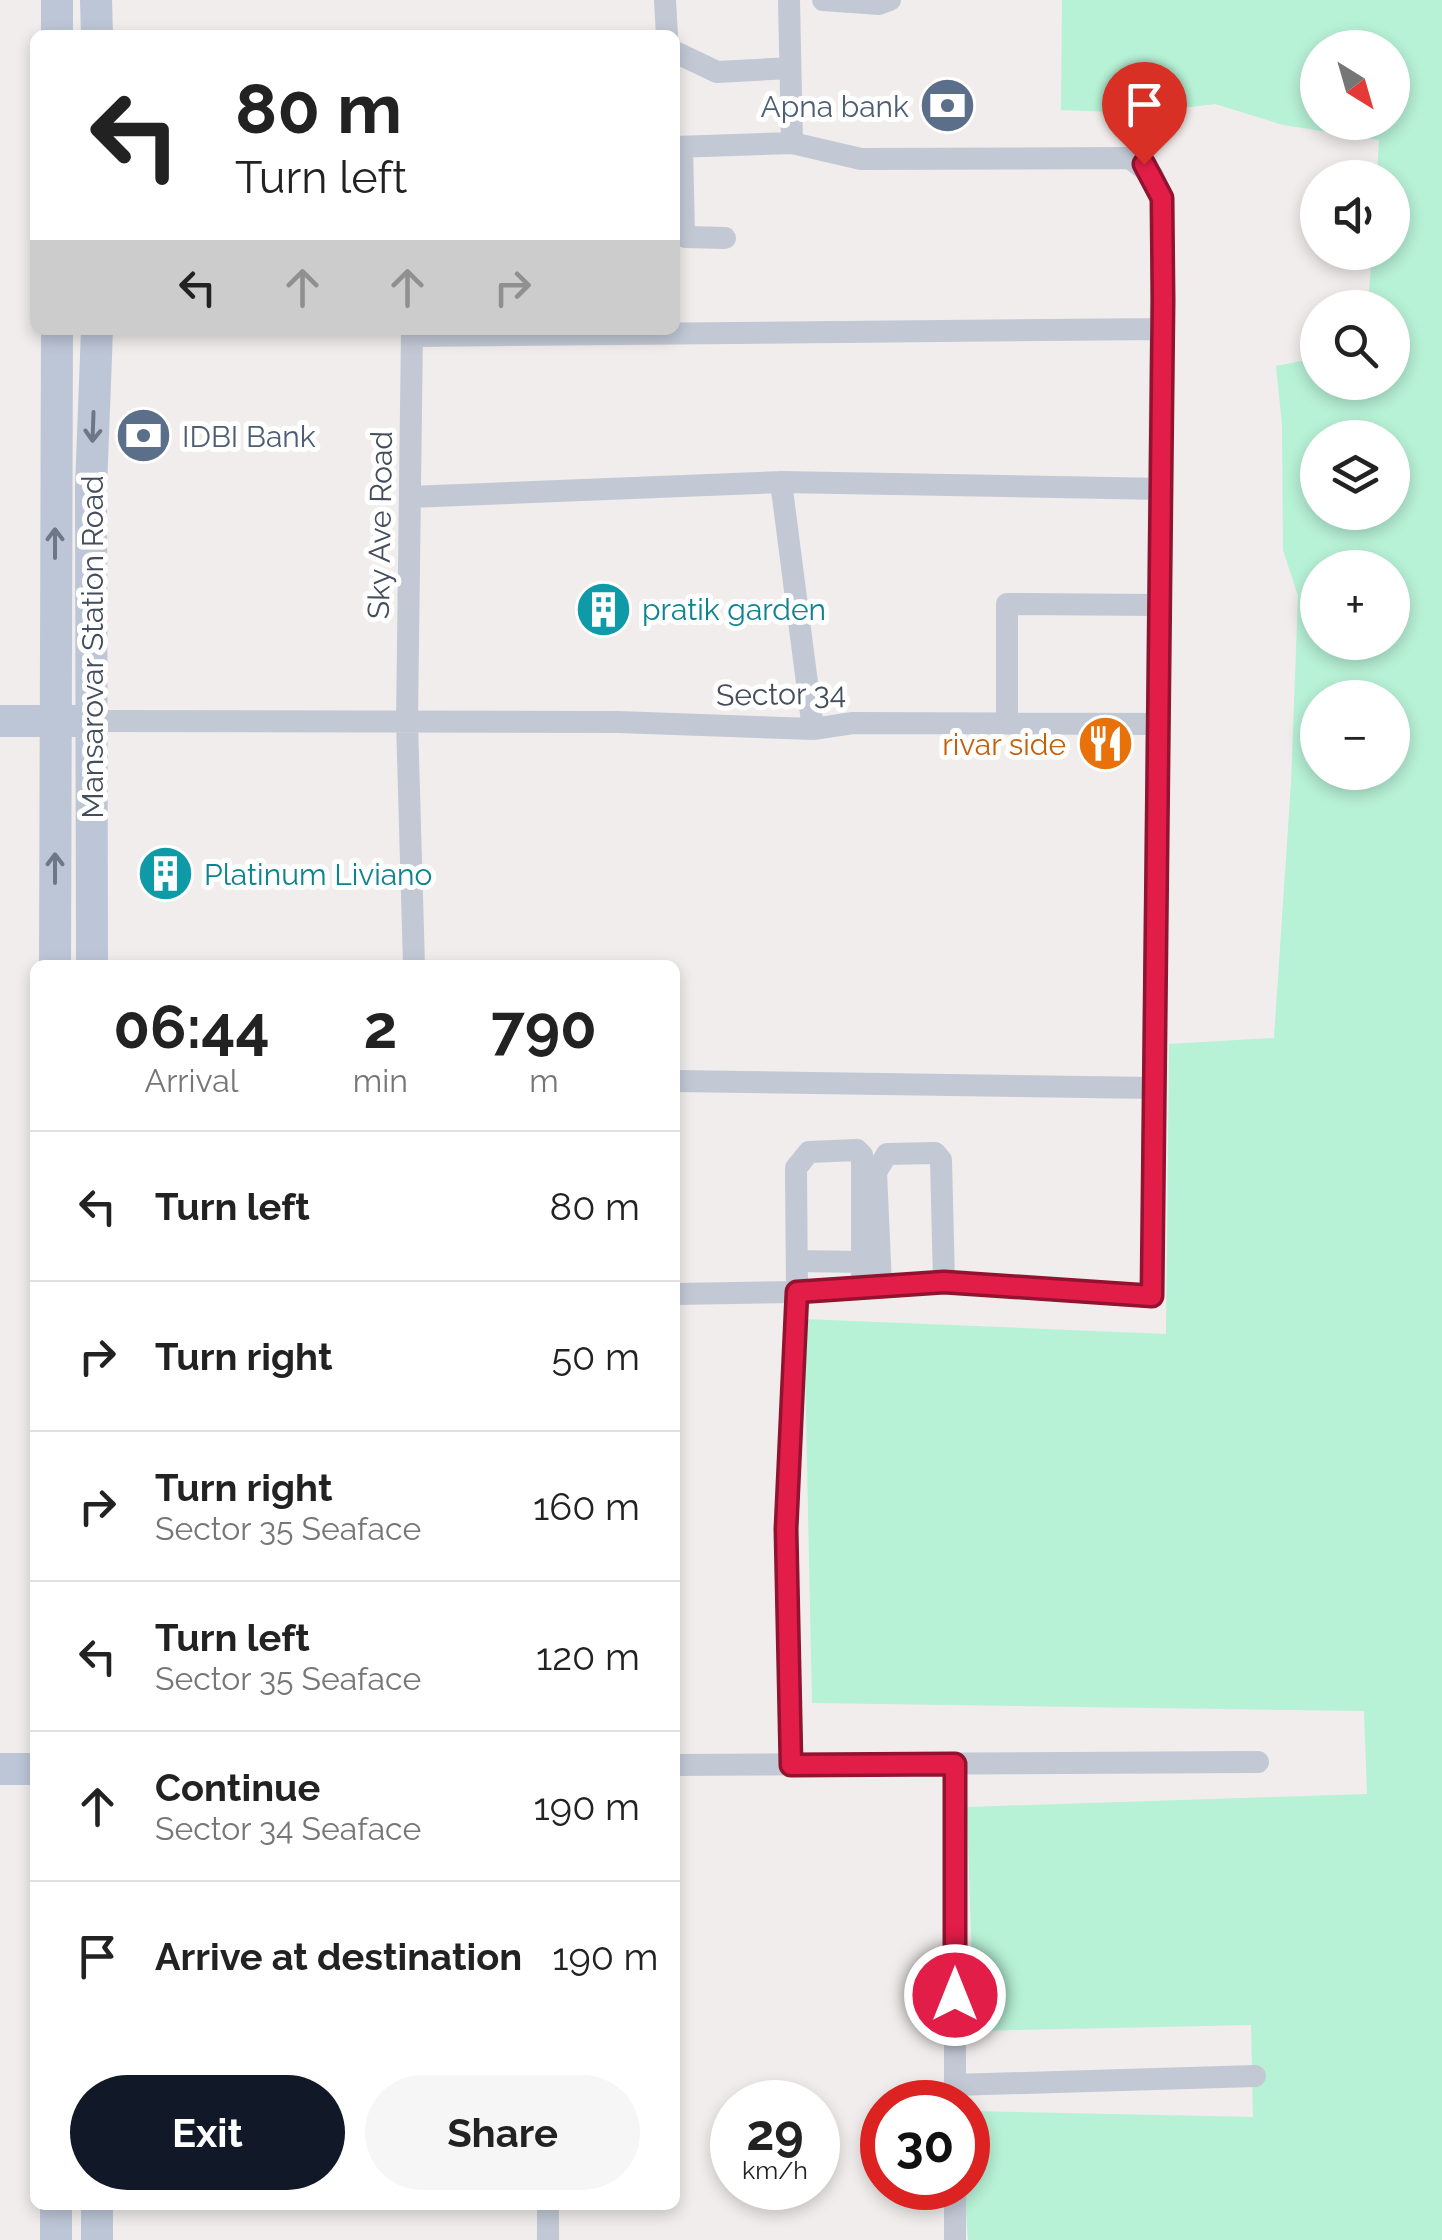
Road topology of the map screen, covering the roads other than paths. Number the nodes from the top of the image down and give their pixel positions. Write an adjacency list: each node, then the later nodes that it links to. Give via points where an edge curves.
1 (57, 0): 7 (main road)
2 (96, 0): 8 (main road)
3 (665, 0): 9 (street)
4 (789, 0): 11 (street)
5 (823, 0): 6 (street)
6 (890, 0)
7 (57, 30)
8 (97, 30)
9 (667, 30)
10 (680, 54): 11 (street, via 716,72)
11 (790, 68): 12 (street)
12 (792, 144): 13 (street); 16 (street, via 861,159 1120,156 1144,164 1162,198)
13 (680, 147)
14 (680, 176): 15 (street, via 686,238)
15 (725, 238)
16 (1163, 330): 17 (street); 22 (street)
17 (680, 332)
18 (57, 335): 26 (main road, Mansarovar Station Road, one-way to 18)
19 (97, 335): 27 (main road, Mansarovar Station Road, one-way to 27)
20 (412, 335): 23 (street, Sky Ave Road)
21 (781, 482): 22 (street); 23 (street); 31 (street)
22 (1162, 489): 24 (street)
23 (410, 497): 28 (street, Sky Ave Road)
24 (1158, 605): 29 (street, via 1007,604); 30 (street)
25 (0, 721): 26 (main road)
26 (55, 721): 27 (main road); 32 (main road, Mansarovar Station Road, one-way to 26)
27 (92, 721): 28 (street, Sector 34); 33 (main road, Mansarovar Station Road)
28 (407, 722): 31 (street, Sector 34); 34 (street, Sky Ave Road)
29 (1007, 723): 30 (street, Sector 34); 31 (street, Sector 34, via 852,723)
30 (1155, 724): 36 (street)
31 (813, 730)
32 (55, 960)
33 (92, 960)
34 (414, 960)
35 (680, 1080): 36 (street)
36 (1154, 1088): 39 (street, via 1152,1296)
37 (796, 1262): 38 (street); 38 (street, via 800,1158 857,1150); 41 (street)
38 (862, 1262): 40 (street)
39 (944, 1282): 40 (street); 40 (street, via 941,1160 935,1153 888,1154 876,1172)
40 (871, 1286): 41 (street)
41 (797, 1292): 42 (street); 45 (street, via 786,1529)
42 (680, 1294)
43 (1258, 1762): 44 (street)
44 (955, 1764): 45 (street); 50 (street)
45 (791, 1765): 46 (street)
46 (680, 1766)
47 (0, 1769): 48 (main road)
48 (30, 1769)
49 (1255, 2076): 51 (street)
50 (955, 2080)
51 (990, 2092)
52 (56, 2210): 56 (main road)
53 (96, 2210): 57 (main road)
54 (548, 2210): 58 (street)
55 (955, 2210): 59 (street)
56 (56, 2240)
57 (97, 2240)
58 (548, 2240)
59 (956, 2240)

